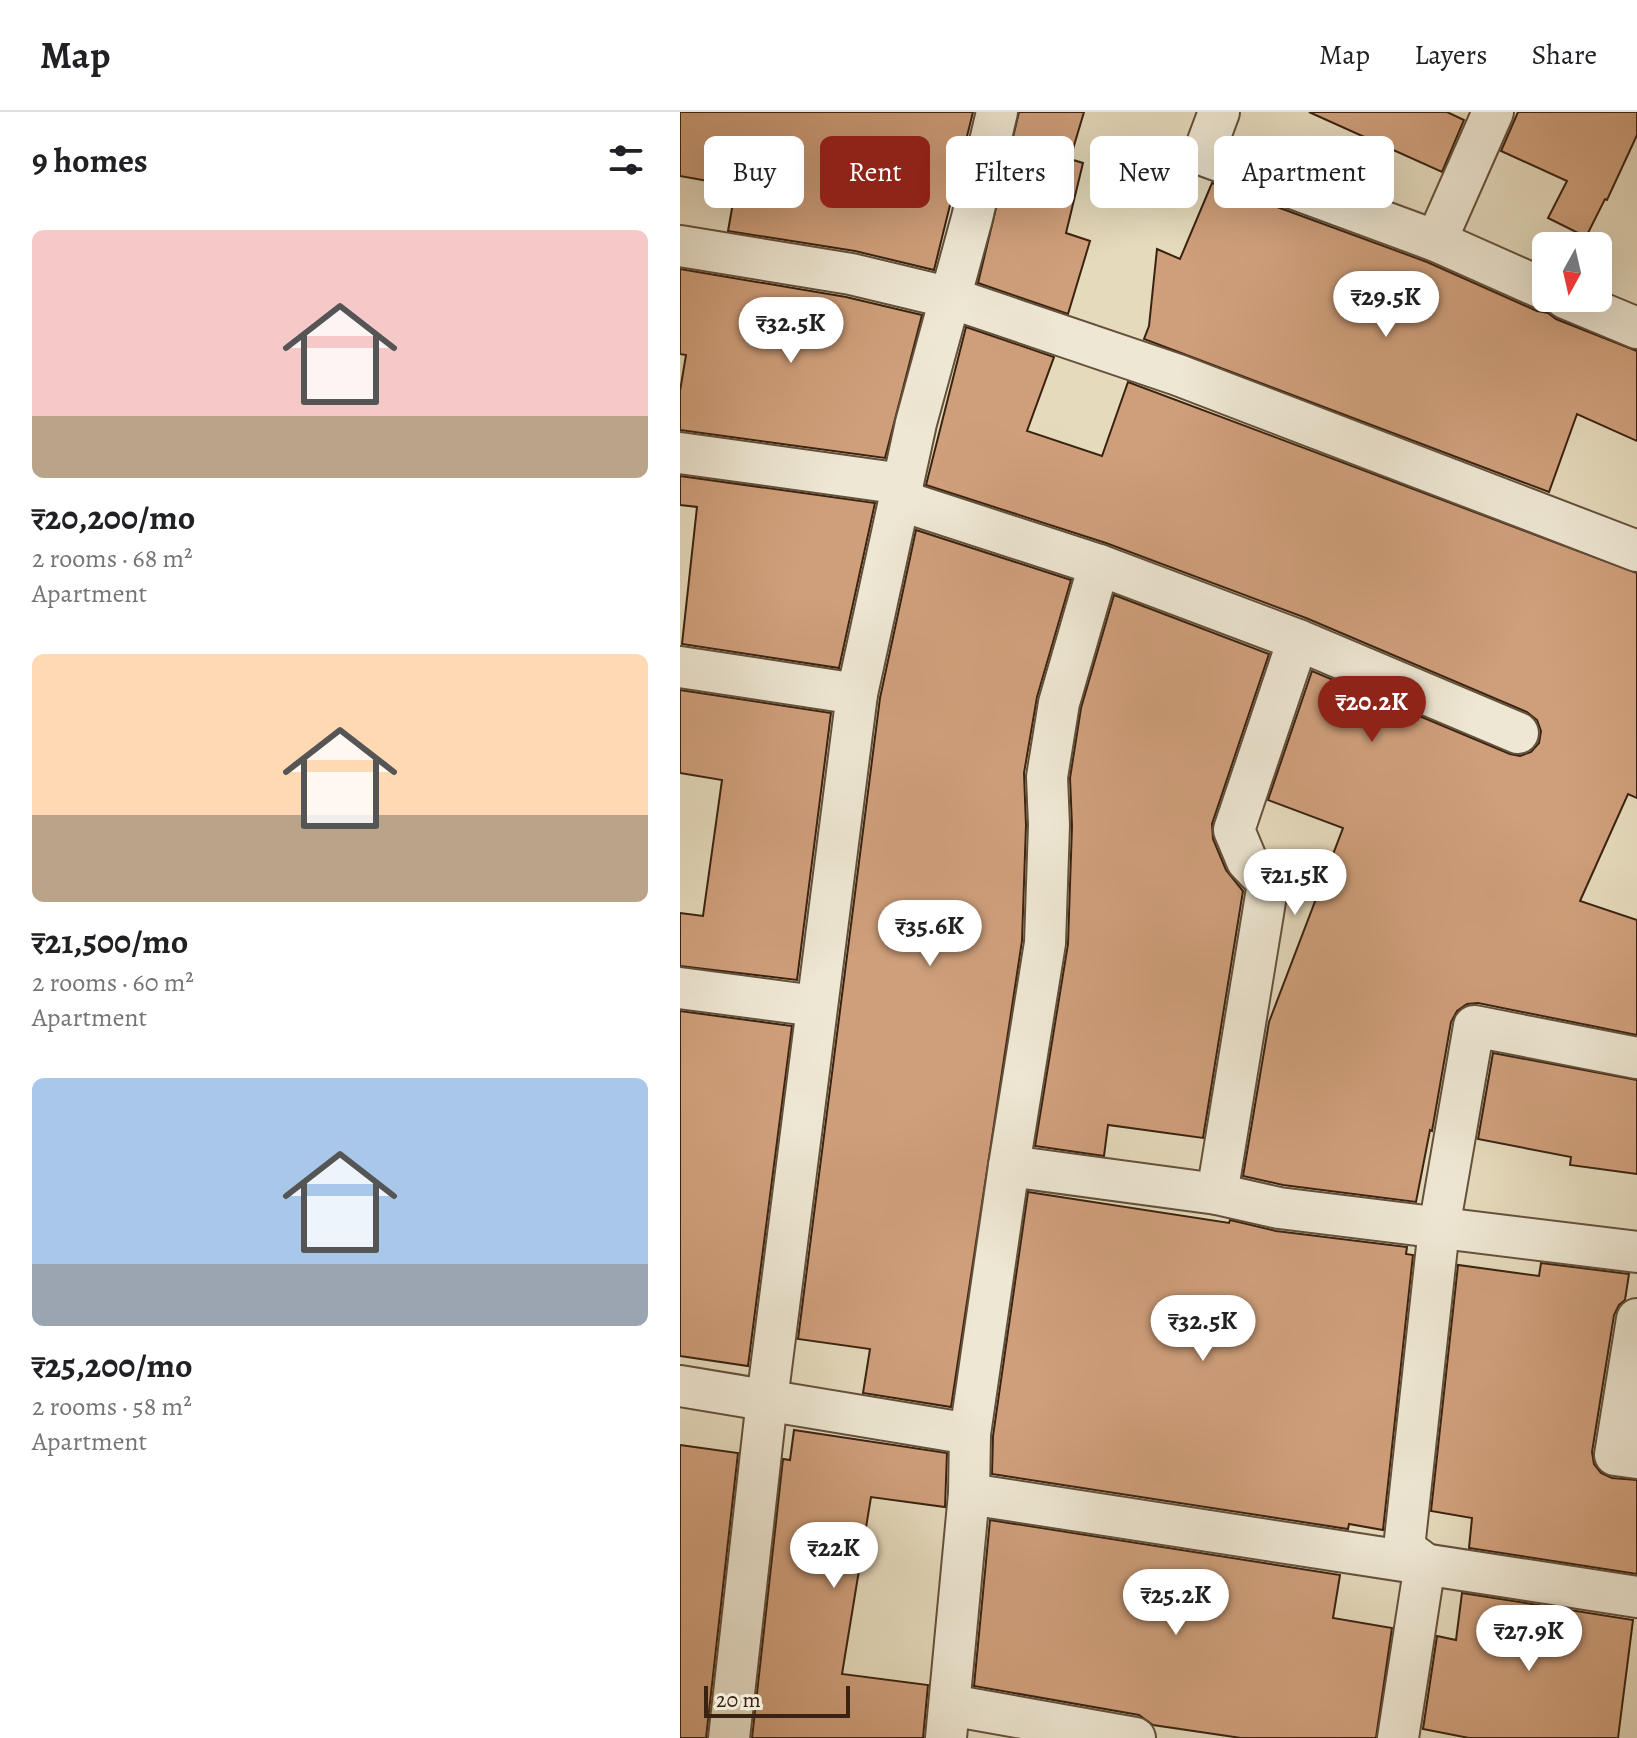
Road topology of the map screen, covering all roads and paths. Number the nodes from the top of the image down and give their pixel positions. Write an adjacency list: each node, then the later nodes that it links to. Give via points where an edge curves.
1 (997, 112): 7 (street)
2 (1219, 112): 4 (street, via 1203,155)
3 (1493, 112): 4 (street)
4 (1436, 241): 6 (street)
5 (680, 246): 7 (street, via 851,274)
6 (1532, 284)
7 (951, 298): 11 (street); 12 (street, via 1178,375)
8 (1599, 312): 9 (street)
9 (1637, 328)
10 (680, 453): 11 (street)
11 (901, 492): 13 (street); 16 (street)
12 (1637, 551)
13 (1099, 565): 14 (street); 21 (street, via 1056,718 1047,777 1045,943)
14 (1298, 640): 17 (street); 22 (street, via 1234,830 1247,861 1268,883)
15 (680, 667): 16 (street)
16 (857, 694): 19 (street)
17 (1518, 733)
18 (680, 988): 19 (street)
19 (816, 1006): 27 (street)
20 (1637, 1058): 23 (street, via 1474,1026)
21 (1009, 1166): 22 (street); 28 (street)
22 (1217, 1194): 23 (street, via 1279,1208)
23 (1439, 1228): 24 (street); 31 (street, via 1404,1548)
24 (1637, 1252)
25 (1637, 1319): 29 (street, via 1615,1455)
26 (680, 1386): 27 (street)
27 (767, 1400): 28 (street); 34 (street)
28 (970, 1434): 30 (street)
29 (1637, 1458)
30 (969, 1494): 31 (street); 33 (street)
31 (1425, 1564): 32 (street); 36 (street)
32 (1637, 1597)
33 (948, 1721): 35 (street)
34 (729, 1738)
35 (1135, 1738)
36 (1398, 1738)

